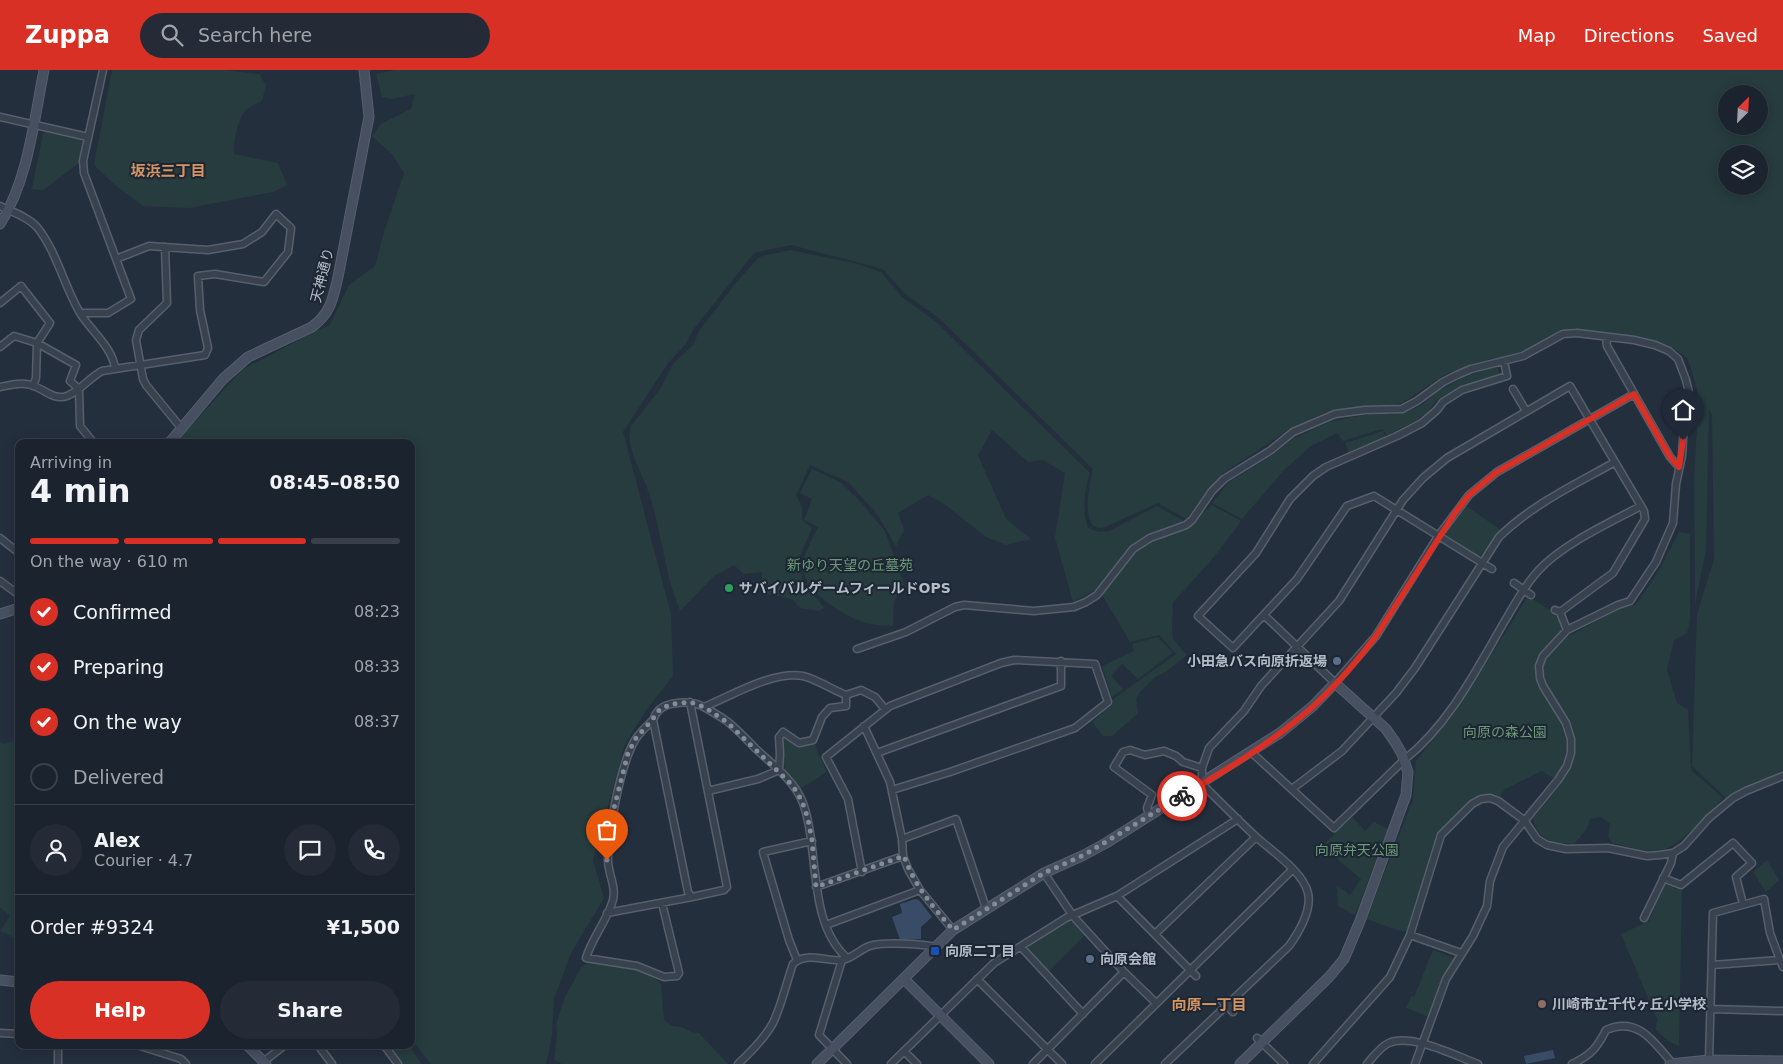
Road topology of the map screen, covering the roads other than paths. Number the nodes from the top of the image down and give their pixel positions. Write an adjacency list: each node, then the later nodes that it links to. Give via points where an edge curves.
1 (44, 70): 5 (street)
2 (102, 70): 6 (street)
3 (364, 70): 26 (street, 天神通り, via 369,117 338,277 327,313 312,327 248,357 223,379)
4 (0, 117): 5 (street)
5 (33, 124): 6 (street); 7 (street, via 17,192)
6 (88, 136): 10 (street, via 84,173)
7 (4, 208): 8 (street); 12 (street, via 36,227 52,251)
8 (0, 224)
9 (164, 248): 10 (street, via 148,246); 17 (street, via 167,303 139,330 136,340); 17 (street, via 208,250 242,244 262,232 276,214 291,228 288,252 264,282 215,274 198,276 200,310 208,348 205,355)
10 (116, 259): 12 (street, via 130,298 108,313)
11 (0, 303): 14 (street, via 21,286 50,323)
12 (80, 313): 18 (street, via 113,358)
13 (1606, 338): 16 (street, via 1563,334 1523,356); 23 (street, via 1607,346); 30 (street, via 1655,345 1678,359 1690,398)
14 (37, 343): 15 (street, via 14,336); 19 (street); 21 (street, via 76,364 70,381)
15 (0, 347)
16 (1504, 361): 45 (street, via 1507,376 1462,390 1442,402 1422,423 1312,476 1290,500 1256,553 1198,616 1233,648); 48 (street, via 1457,375 1402,409 1335,414 1293,432 1224,479 1186,525 1150,538 1134,549 1097,595 1086,602 1074,607 1034,611 964,605 906,632)
17 (141, 366): 18 (street); 26 (street, via 146,386)
18 (114, 368): 21 (street, via 93,376)
19 (33, 386): 20 (street, via 22,383); 21 (street, via 57,397)
20 (0, 387)
21 (79, 389): 27 (street, via 80,426)
22 (1514, 390): 24 (street)
23 (1634, 394): 25 (street); 30 (street)
24 (1526, 411): 25 (street, via 1570,386); 32 (street, via 1447,458 1423,478)
25 (1590, 418): 29 (street); 33 (street, via 1497,472 1469,495)
26 (182, 429): 28 (street, 天神通り)
27 (91, 439)
28 (173, 439)
29 (1615, 462): 31 (street); 36 (street, via 1517,519 1499,536)
30 (1679, 467): 46 (street, via 1673,523 1656,562 1630,601)
31 (1641, 506): 40 (street, via 1563,550 1537,572); 46 (street, via 1645,519 1613,573 1558,611)
32 (1398, 509): 33 (street); 45 (street, via 1374,496 1347,506 1297,579); 47 (street, via 1339,601)
33 (1439, 535): 36 (street); 50 (street, via 1376,636)
34 (0, 538): 35 (street)
35 (15, 550)
36 (1482, 562): 37 (street); 55 (street, via 1415,668)
37 (1492, 569)
38 (0, 581): 41 (street)
39 (1514, 582): 40 (street)
40 (1524, 589): 42 (street); 60 (street, via 1439,726)
41 (15, 591)
42 (1531, 595)
43 (15, 609): 44 (street)
44 (0, 614)
45 (1264, 615): 47 (street)
46 (1566, 630): 70 (street, via 1542,656 1539,666 1543,686 1566,724 1571,752 1558,780)
47 (1297, 647): 50 (street); 61 (street, via 1209,748)
48 (858, 649)
49 (1061, 661): 54 (street, via 1014,660); 59 (street, via 1061,686); 66 (street, via 1095,664 1108,702 1097,712 1075,728)
50 (1335, 683): 55 (street); 58 (street, via 1299,719)
51 (846, 695): 53 (street, via 804,676 777,678); 54 (street, via 861,690 875,697); 62 (street, via 846,706 830,708 822,717 813,740 799,743 783,732 779,737)
52 (690, 702): 53 (street); 56 (street, via 660,709); 67 (street)
53 (704, 707): 62 (street, via 727,722)
54 (885, 709): 57 (street)
55 (1372, 718): 60 (street, via 1386,729); 65 (street, via 1342,751)
56 (652, 720): 83 (street, via 688,892); 87 (street, via 628,753 613,812 607,860 614,892 613,903)
57 (864, 726): 59 (street); 77 (street, via 826,757 848,799)
58 (1251, 752): 64 (street); 65 (street)
59 (877, 753): 66 (street)
60 (1404, 760): 65 (street, via 1334,828); 117 (street, via 1408,778 1405,801 1344,958 1329,977)
61 (1202, 768): 64 (street); 68 (street, via 1164,751 1145,755 1130,750 1123,752 1114,768 1152,795 1147,808)
62 (779, 770): 67 (street, via 758,779); 73 (street, via 802,801)
63 (1783, 776): 74 (street, via 1728,802)
64 (1202, 784): 68 (street); 69 (street)
65 (1292, 789)
66 (892, 790): 72 (street)
67 (708, 791): 83 (street, via 727,887)
68 (1149, 815): 78 (street, via 1084,855)
69 (1238, 819): 71 (street); 82 (street)
70 (1524, 820): 74 (street, via 1536,839 1547,845 1566,849 1608,848 1647,856); 93 (street, via 1490,798 1472,804 1441,836); 96 (street, via 1504,848 1490,881 1487,906)
71 (1256, 837): 76 (street); 92 (street)
72 (902, 839): 75 (street); 86 (street, via 956,819)
73 (812, 840): 80 (street); 98 (street, via 762,852)
74 (1673, 853): 79 (street)
75 (904, 856): 77 (street); 81 (street)
76 (1293, 869): 101 (street); 109 (street, via 1306,886 1308,896 1308,907 1299,933 1289,946)
77 (862, 872): 80 (street)
78 (1044, 873): 86 (street); 88 (street)
79 (1664, 878): 85 (street, via 1681,885 1733,843 1752,863 1736,877); 89 (street)
80 (816, 887): 90 (street)
81 (920, 890): 90 (street); 91 (street)
82 (1117, 896): 88 (street); 92 (street)
83 (692, 898): 84 (street)
84 (662, 903): 87 (street); 87 (street, via 679,973 677,976 664,977 637,966 586,958)
85 (1743, 904): 99 (street, via 1764,899 1770,933); 100 (street, via 1713,913)
86 (986, 908): 91 (street)
87 (607, 913)
88 (1072, 916): 95 (street); 102 (street)
89 (1644, 918)
90 (826, 925): 97 (street, via 834,945)
91 (953, 930): 94 (street)
92 (1155, 934): 101 (street)
93 (1410, 935): 96 (street); 148 (street, via 1390,976)
94 (936, 946): 97 (street, via 872,945); 104 (street)
95 (1020, 948): 105 (street, via 994,963); 113 (street)
96 (1461, 953): 118 (street, via 1446,978)
97 (845, 959): 98 (street); 125 (street, via 819,1035)
98 (798, 960): 136 (street, via 793,964 772,1024 756,1048)
99 (1782, 964): 100 (street)
100 (1712, 965): 110 (street)
101 (1190, 970): 103 (street); 108 (street)
102 (1124, 972): 108 (street); 113 (street)
103 (1196, 976)
104 (904, 979): 114 (street); 125 (street)
105 (977, 979): 114 (street); 126 (street)
106 (0, 980): 107 (street)
107 (15, 982)
108 (1156, 1003): 144 (street)
109 (1224, 1003): 112 (street); 145 (street)
110 (1711, 1009): 111 (street); 128 (street)
111 (1783, 1011)
112 (1233, 1012)
113 (1083, 1014): 126 (street)
114 (941, 1015): 127 (street); 141 (street)
115 (0, 1034): 116 (street)
116 (15, 1034)
117 (1260, 1040): 146 (street); 147 (street)
118 (1423, 1044): 149 (street, via 1407,1040 1388,1044); 150 (street); 151 (street)
119 (58, 1049): 132 (street)
120 (155, 1049): 133 (street, via 182,1059)
121 (251, 1049): 131 (street)
122 (280, 1049): 131 (street)
123 (321, 1049): 134 (street)
124 (387, 1049): 135 (street)
125 (832, 1049): 137 (street); 138 (street)
126 (1048, 1049): 142 (street); 143 (street)
127 (904, 1051): 139 (street); 140 (street)
128 (1709, 1060): 130 (street); 153 (street)
129 (1783, 1061): 130 (street)
130 (1720, 1062)
131 (264, 1063)
132 (58, 1064)
133 (186, 1064)
134 (332, 1064)
135 (398, 1064)
136 (738, 1064)
137 (817, 1064)
138 (847, 1064)
139 (891, 1064)
140 (917, 1064)
141 (989, 1064)
142 (1033, 1064)
143 (1062, 1064)
144 (1095, 1064)
145 (1165, 1064)
146 (1240, 1064)
147 (1284, 1064)
148 (1313, 1064)
149 (1367, 1064)
150 (1415, 1064)
151 (1478, 1064)
152 (1572, 1064): 153 (street, via 1592,1052 1606,1030 1628,1025 1651,1038)
153 (1671, 1064)

